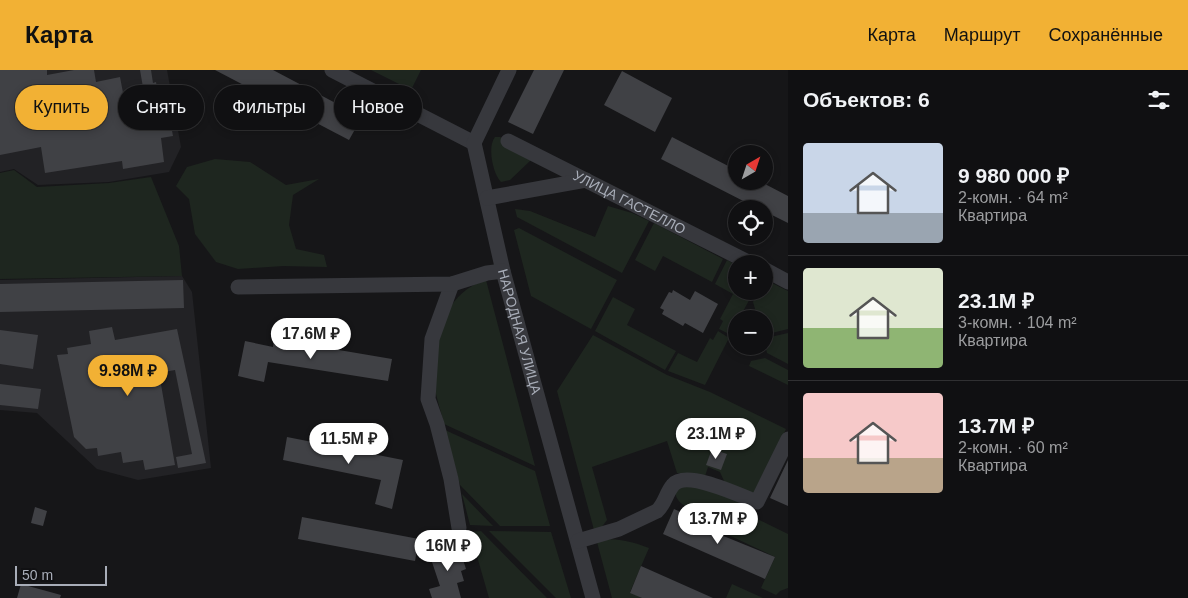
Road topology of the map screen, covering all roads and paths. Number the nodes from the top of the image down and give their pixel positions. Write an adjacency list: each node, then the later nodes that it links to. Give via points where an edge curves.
1 (332, 70): 4 (street)
2 (509, 70): 4 (street)
3 (508, 141): 5 (street, УЛИЦА ГАСТЕЛЛО)
4 (474, 143): 6 (street, НАРОДНАЯ УЛИЦА)
5 (586, 180): 6 (street); 7 (street, УЛИЦА ГАСТЕЛЛО)
6 (487, 198): 8 (street, НАРОДНАЯ УЛИЦА)
7 (734, 255)
8 (503, 271): 11 (street); 15 (street, НАРОДНАЯ УЛИЦА)
9 (773, 274): 10 (street)
10 (788, 282)
11 (452, 284): 12 (street); 14 (street, via 432,339 428,400 451,479)
12 (238, 287)
13 (788, 439): 15 (street, via 757,502 711,483 678,481 657,511 619,529)
14 (459, 528)
15 (578, 541): 16 (street, НАРОДНАЯ УЛИЦА)
16 (593, 598)

